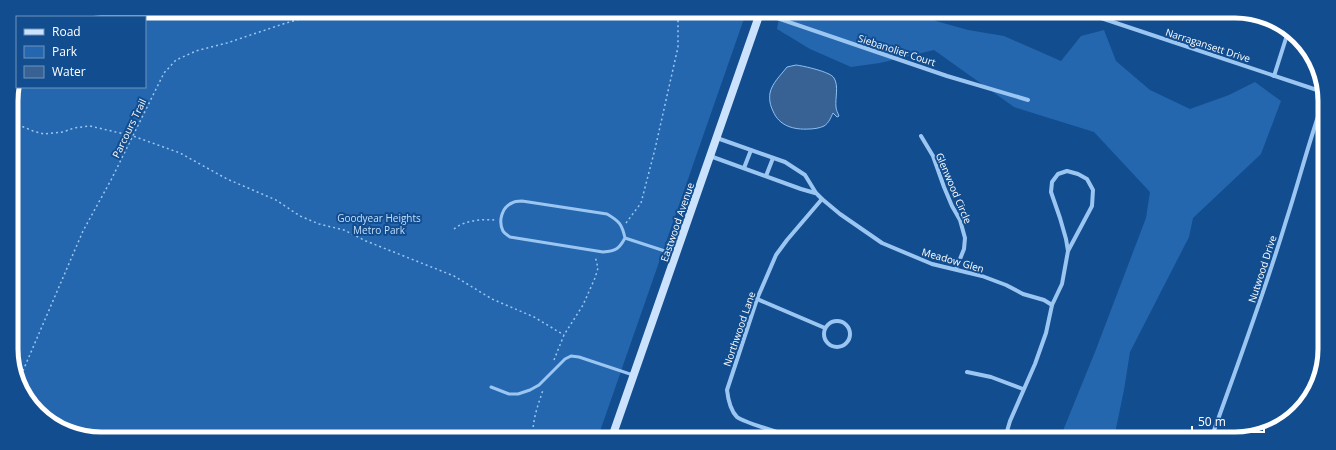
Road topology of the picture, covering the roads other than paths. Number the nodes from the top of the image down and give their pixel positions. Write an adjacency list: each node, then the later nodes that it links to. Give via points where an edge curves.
1 (759, 18): 10 (street, Eastwood Avenue)
2 (776, 18): 7 (street, Siebanolier Court, via 947,76)
3 (1100, 18): 5 (street, Narragansett Drive)
4 (1287, 36): 5 (street)
5 (1274, 76): 6 (street, Narragansett Drive)
6 (1317, 90)
7 (1028, 100)
8 (1318, 117): 32 (street, Nutwood Drive, via 1261,298)
9 (921, 136): 21 (street, Glenwood Circle, via 960,220 965,238 964,249)
10 (717, 138): 11 (street, Meadow Glen); 12 (street, Eastwood Avenue)
11 (751, 150): 13 (street, Meadow Glen); 14 (street)
12 (710, 156): 14 (street, Meadow Glen); 20 (street, Eastwood Avenue)
13 (773, 158): 15 (street); 16 (street, Meadow Glen, via 785,162 804,175)
14 (744, 168): 15 (street, Meadow Glen)
15 (766, 176): 16 (street, Meadow Glen)
16 (816, 193): 17 (street, Meadow Glen)
17 (822, 199): 21 (street, Meadow Glen, via 882,243 932,264); 22 (street, Northwood Lane, via 776,255)
18 (625, 238): 18 (lane, via 623,228 617,220 607,214 522,200 512,202 505,208 500,223 503,232 510,237 603,252 620,247); 20 (lane)
19 (1068, 251): 19 (street, via 1051,192 1052,182 1058,174 1067,171 1087,179 1093,190 1092,206); 23 (street, via 1062,284)
20 (676, 254): 26 (street, Eastwood Avenue)
21 (956, 270): 23 (street, Meadow Glen, via 982,276)
22 (757, 299): 24 (street); 30 (street, Northwood Lane, via 727,390 729,405 742,420)
23 (1052, 305): 28 (street, via 1046,333)
24 (825, 328): 24 (street, via 825,341 832,346 838,347 848,341 849,330 843,322 834,320)
25 (967, 372): 28 (street, via 991,377)
26 (633, 375): 27 (lane, via 571,356 530,390 509,394); 29 (street, Eastwood Avenue)
27 (491, 386)
28 (1023, 389): 31 (street)
29 (614, 432)
30 (778, 432)
31 (1007, 432)
32 (1213, 432)

